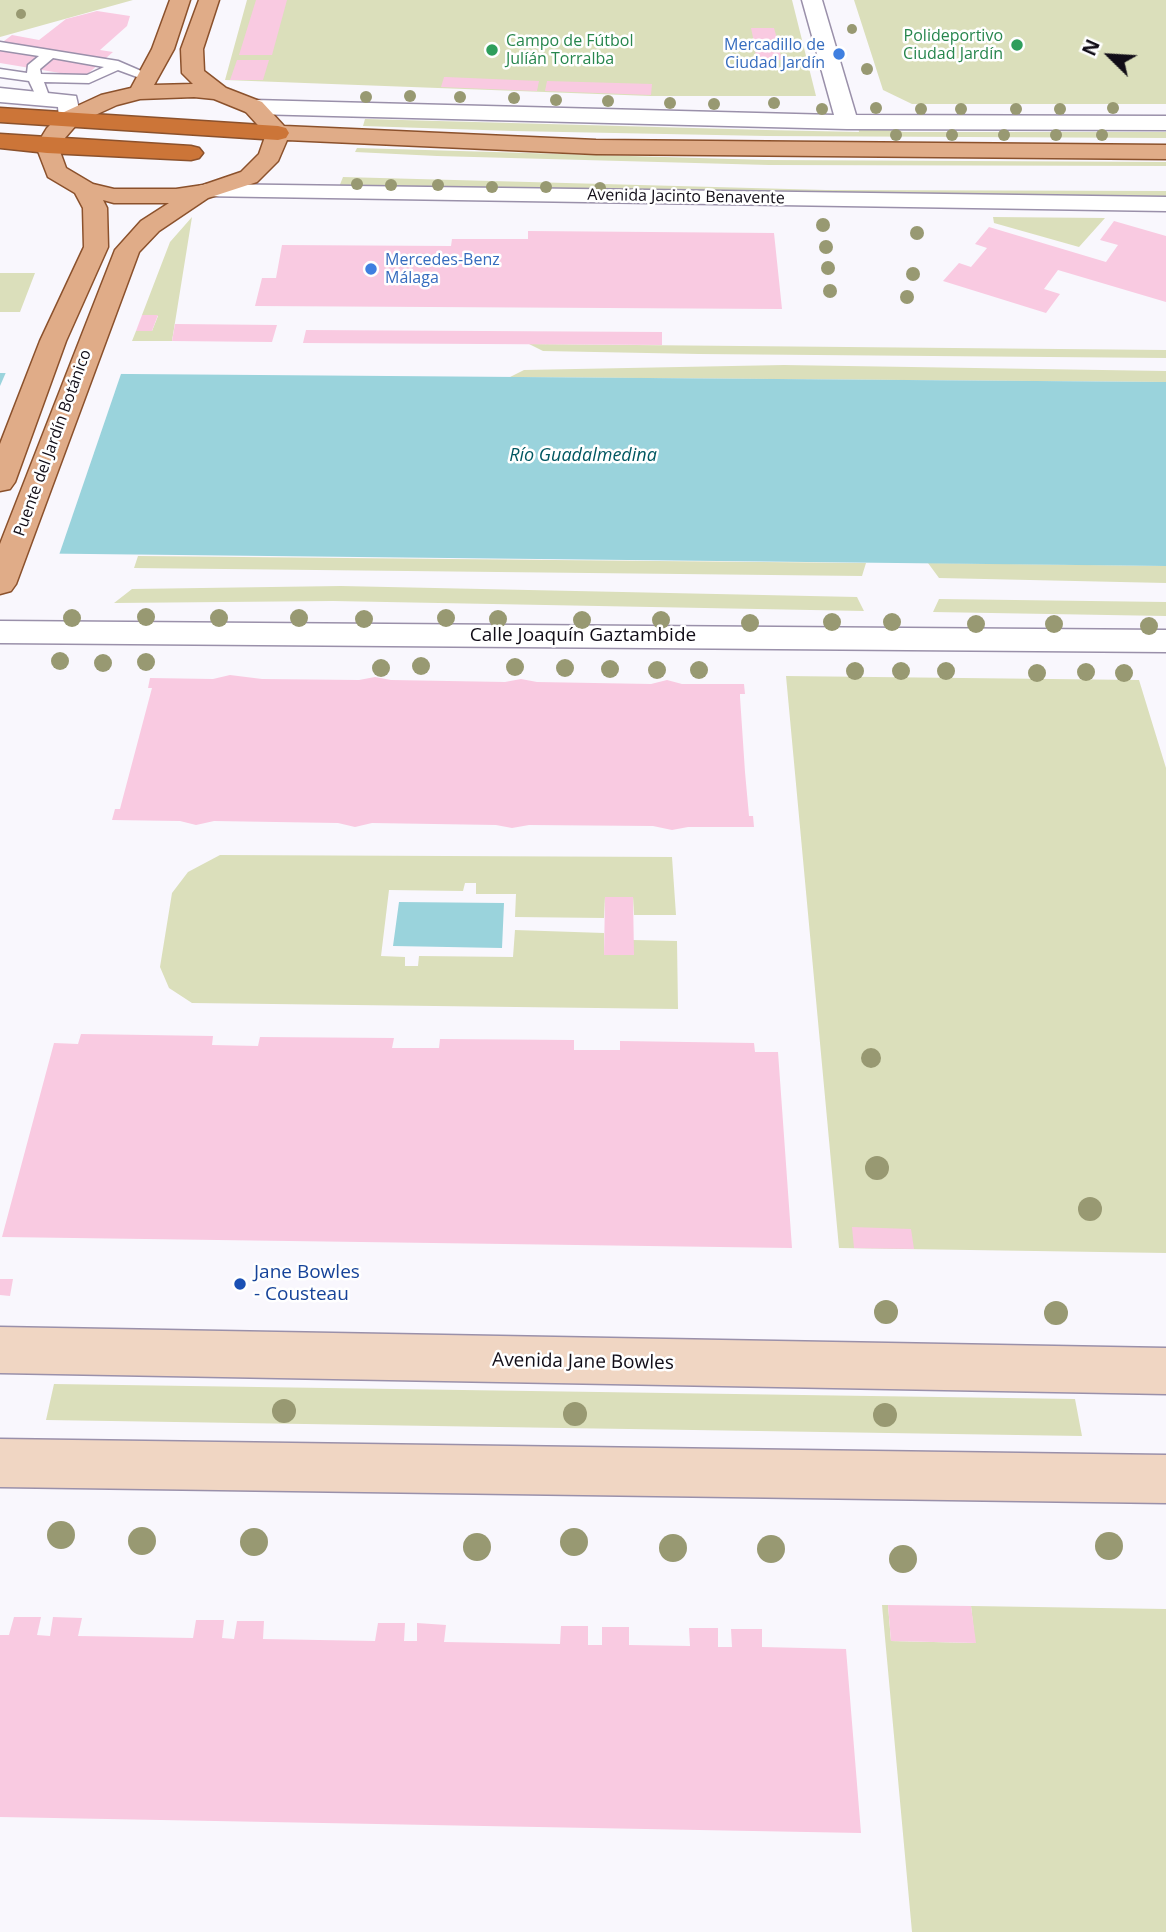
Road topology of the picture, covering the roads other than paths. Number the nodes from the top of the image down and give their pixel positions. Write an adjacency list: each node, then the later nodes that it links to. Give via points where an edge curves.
1 (180, 0): 9 (main road, via 163,49)
2 (209, 0): 10 (main road, via 192,49 193,72)
3 (812, 0): 16 (street)
4 (0, 46): 5 (lane)
5 (50, 54): 6 (lane); 8 (lane, via 33,68)
6 (118, 65): 8 (lane, via 89,79); 9 (lane)
7 (0, 73): 8 (lane)
8 (35, 78): 12 (lane)
9 (143, 85): 10 (main road); 15 (main road)
10 (218, 93): 13 (main road)
11 (0, 95): 12 (street)
12 (45, 99): 15 (street, via 68,101)
13 (254, 107): 16 (street); 18 (main road)
14 (0, 115): 15 (highway)
15 (71, 118): 18 (highway); 20 (main road)
16 (847, 122): 17 (street)
17 (1166, 122)
18 (278, 133): 21 (main road, via 609,147); 24 (main road, Avenida Jacinto Benavente)
19 (0, 141): 20 (highway)
20 (47, 146): 22 (highway); 26 (main road, Avenida Jacinto Benavente, via 56,172)
21 (1166, 152)
22 (214, 154)
23 (242, 155): 24 (highway)
24 (270, 156): 25 (main road); 27 (main road, Avenida Jacinto Benavente, via 249,177)
25 (295, 158)
26 (85, 189): 27 (main road, Avenida Jacinto Benavente, via 142,197); 29 (main road, Puente del Jardín Botánico, via 96,208 96,247 53,341)
27 (207, 191): 28 (street, Avenida Jacinto Benavente); 30 (main road, Puente del Jardín Botánico, via 150,226 127,250)
28 (1166, 204)
29 (0, 482)
30 (0, 584)
31 (0, 632): 32 (street, Calle Joaquín Gaztambide)
32 (1166, 641)
33 (0, 1350): 34 (main road, Avenida Jane Bowles)
34 (1166, 1371)
35 (0, 1463): 36 (main road)
36 (1166, 1479)

